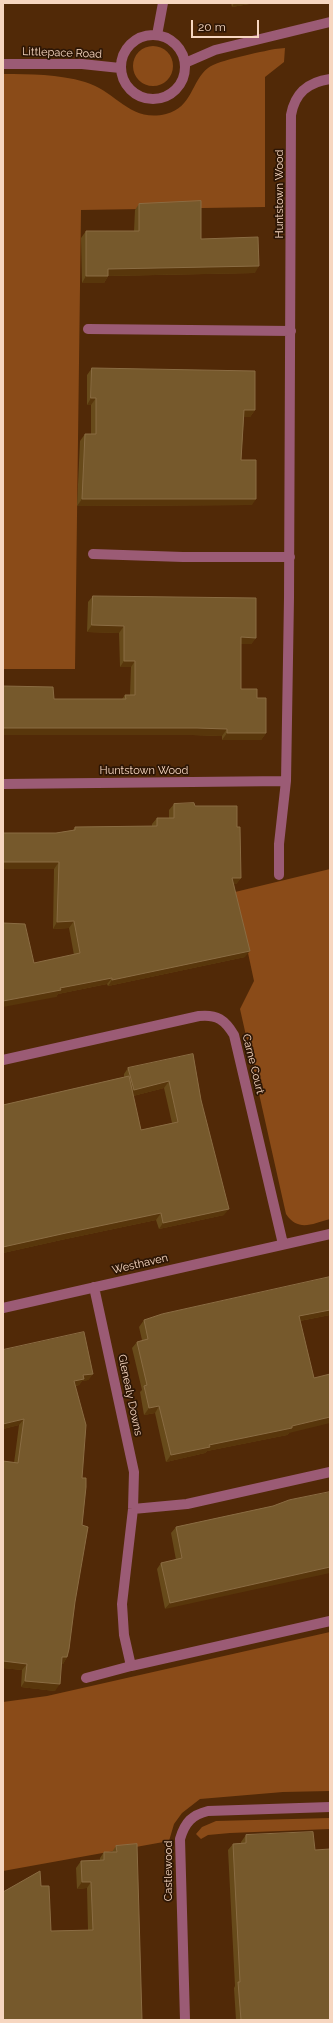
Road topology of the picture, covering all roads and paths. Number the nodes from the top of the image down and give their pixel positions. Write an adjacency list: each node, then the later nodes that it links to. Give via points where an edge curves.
1 (163, 3): 3 (street)
2 (330, 22): 4 (street, via 215,50)
3 (157, 35): 4 (street, via 168,38 178,46); 6 (street, via 142,36 129,44 122,56)
4 (185, 63): 6 (street, via 184,77 175,91 156,99 143,98 131,91 123,80)
5 (3, 64): 6 (street, Littlepace Road, via 82,64)
6 (120, 68)
7 (330, 79): 9 (street, Huntstown Wood, via 314,83 299,93 291,115)
8 (88, 329): 9 (street)
9 (291, 331): 11 (street, Huntstown Wood)
10 (93, 554): 11 (street)
11 (290, 557): 12 (street, Huntstown Wood)
12 (286, 781): 13 (street, Huntstown Wood); 14 (street, Huntstown Wood, via 279,844)
13 (3, 784)
14 (279, 875)
15 (3, 1060): 17 (street, Carne Court, via 199,1016 212,1016 223,1020 234,1034)
16 (330, 1234): 17 (street, Westhaven)
17 (283, 1244): 18 (street, Westhaven)
18 (94, 1287): 19 (street, Westhaven); 21 (street, Glenealy Downs, via 134,1472)
19 (3, 1308)
20 (330, 1472): 21 (street, via 187,1504)
21 (133, 1509): 23 (street, Glenealy Downs, via 122,1604 124,1635)
22 (330, 1621): 23 (street)
23 (131, 1666): 24 (street)
24 (86, 1678)
25 (330, 1807): 26 (street, Castlewood, via 208,1811 188,1820 180,1839)
26 (186, 2020)

